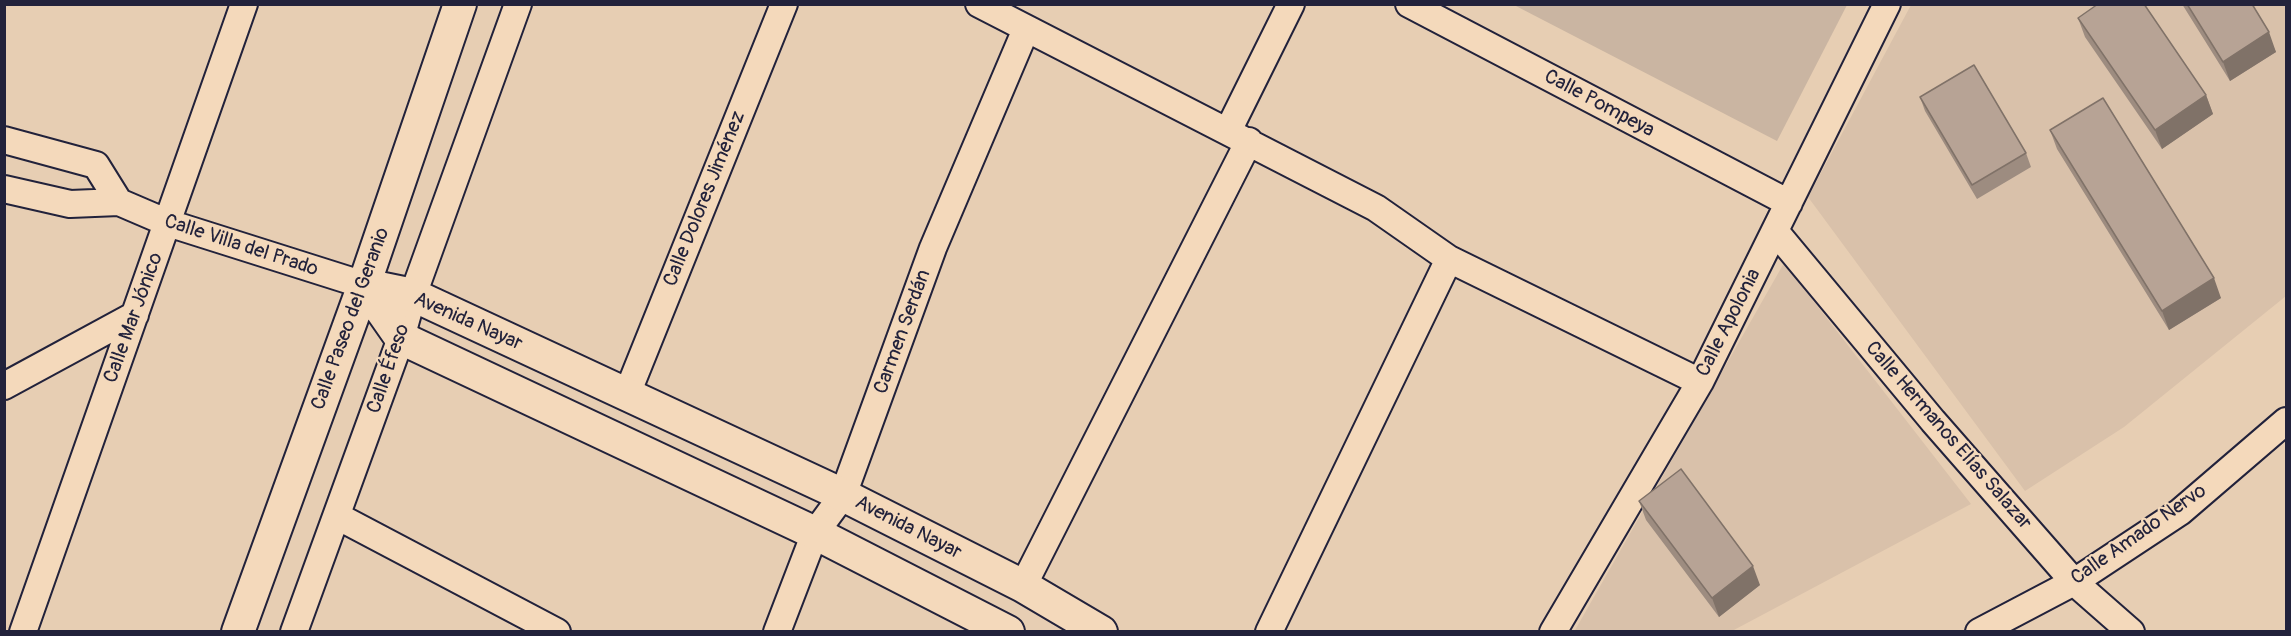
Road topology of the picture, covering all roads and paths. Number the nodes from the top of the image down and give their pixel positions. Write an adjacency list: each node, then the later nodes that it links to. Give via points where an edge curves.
1 (244, 4): 15 (street, Calle Mar Jónico)
2 (460, 4): 18 (street, Calle Paseo del Geranio)
3 (518, 4): 19 (street, Calle Éfeso)
4 (784, 4): 24 (street, Calle Dolores Jiménez)
5 (979, 4): 9 (street)
6 (1291, 4): 10 (street)
7 (1409, 4): 14 (street, Calle Pompeya)
8 (1887, 4): 14 (street, Calle Apolonia)
9 (1026, 30): 10 (street); 26 (street, Carmen Serdán, via 933,248)
10 (1239, 136): 17 (street, via 1376,208); 30 (street)
11 (4, 140): 13 (street, via 96,165)
12 (4, 189): 13 (street, Calle Villa del Prado, via 70,204)
13 (119, 202): 15 (street, Calle Villa del Prado)
14 (1789, 203): 16 (street, Calle Apolonia)
15 (168, 224): 18 (street, Calle Villa del Prado); 20 (street, Calle Mar Jónico)
16 (1775, 231): 22 (street, Calle Apolonia); 29 (street, Calle Hermanos Elías Salazar, via 1933,422)
17 (1449, 259): 22 (street); 38 (street)
18 (364, 285): 19 (street, Avenida Nayar); 21 (street, Avenida Nayar); 32 (street, Calle Paseo del Geranio)
19 (413, 295): 21 (street, Calle Éfeso); 24 (street, Avenida Nayar)
20 (135, 315): 23 (street); 31 (street, Calle Mar Jónico)
21 (401, 338): 27 (street, Calle Éfeso); 28 (street, Avenida Nayar)
22 (1700, 382): 39 (street, Calle Apolonia)
23 (4, 386)
24 (627, 394): 26 (street, Avenida Nayar)
25 (2286, 421): 29 (street, Calle Amado Nervo, via 2180,512)
26 (843, 495): 28 (street, Carmen Serdán); 30 (street, Avenida Nayar)
27 (337, 516): 33 (street, Calle Éfeso); 34 (street)
28 (815, 533): 35 (street, Carmen Serdán); 36 (street, Avenida Nayar)
29 (2074, 582): 40 (street, Calle Amado Nervo); 41 (street, Calle Hermanos Elías Salazar)
30 (1023, 586): 37 (street, Avenida Nayar)
31 (23, 632)
32 (238, 632)
33 (294, 632)
34 (557, 632)
35 (777, 632)
36 (1008, 632)
37 (1101, 632)
38 (1269, 632)
39 (1553, 632)
40 (1979, 632)
41 (2131, 632)

